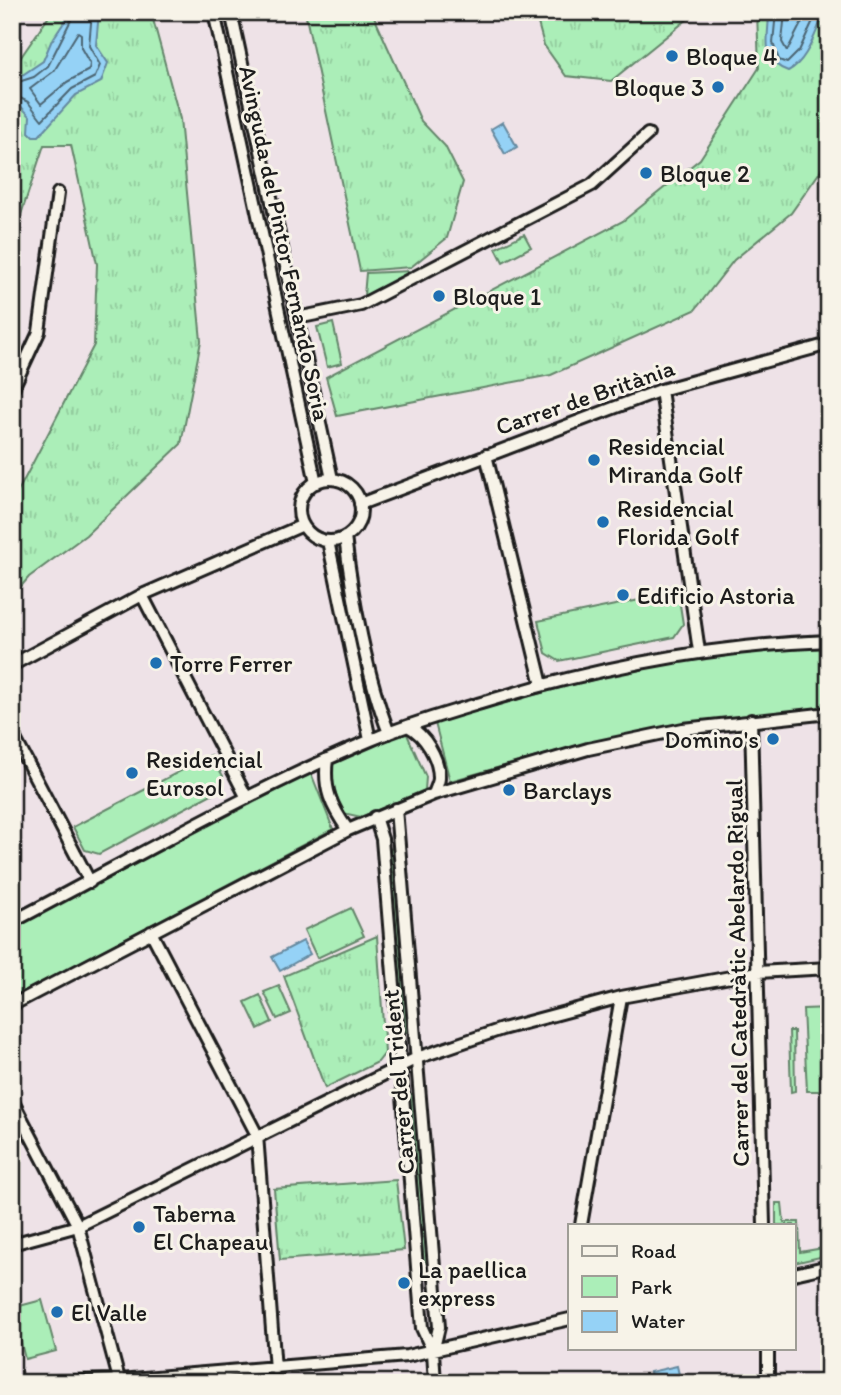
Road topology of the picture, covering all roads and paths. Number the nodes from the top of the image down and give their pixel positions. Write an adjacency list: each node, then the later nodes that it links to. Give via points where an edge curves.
1 (214, 12): 11 (street, Avinguda del Pintor Fernando Soria)
2 (232, 12): 5 (street, Avinguda del Pintor Fernando Soria)
3 (648, 134): 5 (street, Avinguda del Pintor Fernando Soria, via 592,185 361,305)
4 (58, 193): 7 (street, via 39,332)
5 (297, 318): 10 (street, Avinguda del Pintor Fernando Soria)
6 (829, 344): 8 (street, Carrer de Britània)
7 (12, 390)
8 (661, 390): 9 (street, Carrer de Britània); 18 (street)
9 (486, 455): 12 (street, Carrer de Britània); 20 (street)
10 (332, 479): 11 (street); 12 (street, via 351,487)
11 (316, 483): 13 (street, via 299,506)
12 (360, 504): 14 (street, via 358,523)
13 (303, 525): 15 (street); 16 (street)
14 (345, 537): 15 (street); 25 (street, via 379,708)
15 (328, 541): 26 (street)
16 (142, 595): 19 (street); 29 (street)
17 (829, 640): 18 (street)
18 (699, 650): 20 (street)
19 (12, 665)
20 (542, 685): 23 (street)
21 (829, 713): 22 (street)
22 (751, 720): 28 (street, via 588,749); 37 (street, Carrer del Catedràtic Abelardo Rigual)
23 (408, 726): 25 (street); 28 (street, via 420,732 431,752 439,778)
24 (12, 733): 33 (street)
25 (389, 733): 26 (street)
26 (370, 740): 27 (street)
27 (327, 759): 29 (street); 32 (street, via 324,781 333,808)
28 (434, 794): 30 (street)
29 (247, 798): 33 (street)
30 (396, 808): 31 (street); 40 (street, Carrer del Trident)
31 (375, 817): 32 (street); 41 (street, Carrer del Trident, via 382,839)
32 (348, 830): 35 (street)
33 (90, 882): 34 (street)
34 (12, 922)
35 (151, 932): 39 (street); 43 (street)
36 (829, 968): 37 (street)
37 (758, 972): 38 (street); 45 (street, Carrer del Catedràtic Abelardo Rigual)
38 (621, 997): 40 (street); 44 (street)
39 (12, 1005)
40 (416, 1058): 41 (street); 52 (street, Carrer del Trident, via 439,1327)
41 (400, 1064): 43 (street); 52 (street, Carrer del Trident, via 422,1328)
42 (12, 1100): 46 (street)
43 (257, 1135): 46 (street); 53 (street)
44 (581, 1224)
45 (764, 1224)
46 (78, 1226): 47 (street); 54 (street)
47 (12, 1244)
48 (829, 1266): 49 (street)
49 (796, 1274)
50 (568, 1319): 52 (street)
51 (768, 1350): 57 (street)
52 (433, 1352): 53 (street); 56 (street, Carrer del Trident)
53 (275, 1369): 54 (street)
54 (120, 1381): 55 (street)
55 (21, 1383)
56 (435, 1383)
57 (768, 1383)

